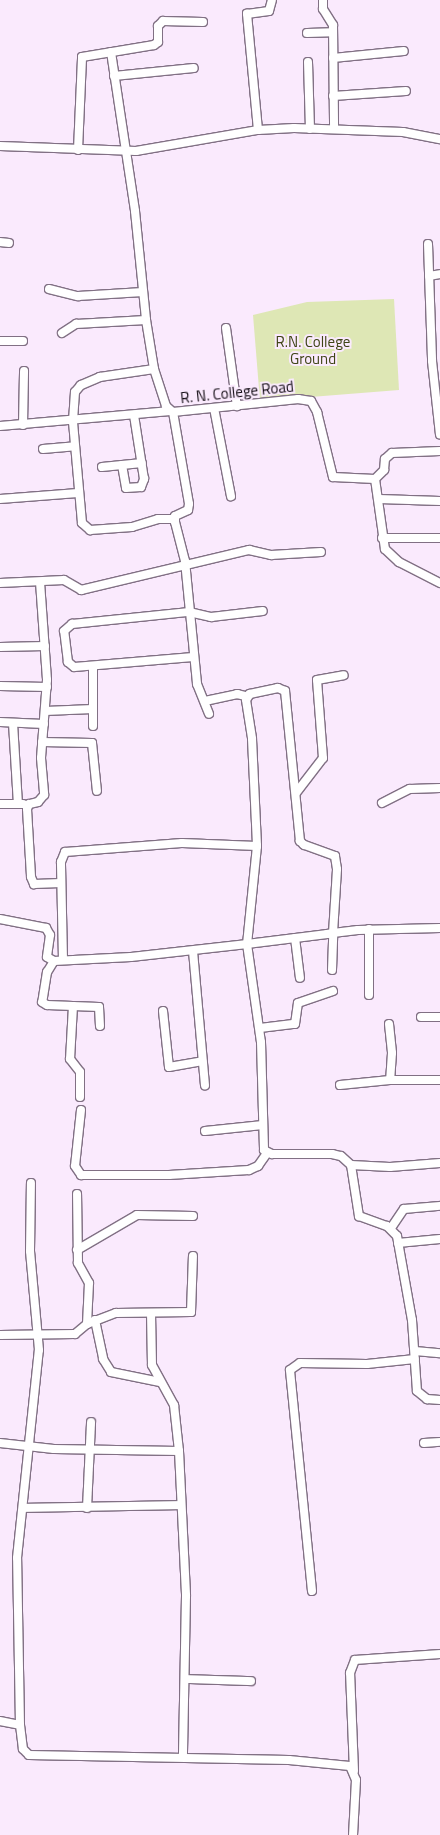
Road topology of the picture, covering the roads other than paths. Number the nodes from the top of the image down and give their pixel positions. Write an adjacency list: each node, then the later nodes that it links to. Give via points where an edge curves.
1 (272, 0): 16 (street, via 269,11 247,14)
2 (323, 0): 4 (street, via 323,10 332,22)
3 (204, 22): 7 (street, via 163,21 158,26 158,42 154,45)
4 (332, 32): 5 (street); 8 (street)
5 (307, 33)
6 (404, 51): 8 (street)
7 (111, 52): 11 (street, R. N. College Road); 19 (street, via 86,55 80,61)
8 (332, 58): 13 (street)
9 (308, 62): 14 (street)
10 (194, 68): 11 (street)
11 (114, 76): 20 (street, R. N. College Road)
12 (406, 91): 13 (street)
13 (333, 96): 15 (street)
14 (310, 128): 15 (street); 16 (street)
15 (334, 129): 17 (street, via 403,132)
16 (258, 130): 20 (street)
17 (440, 138)
18 (0, 146): 19 (street)
19 (78, 150): 20 (street)
20 (124, 152): 27 (street, R. N. College Road, via 135,211)
21 (0, 242): 22 (street)
22 (10, 243)
23 (428, 244): 25 (street)
24 (440, 274): 25 (street)
25 (429, 276): 33 (street)
26 (50, 289): 27 (street, via 78,296)
27 (143, 292): 28 (street, R. N. College Road)
28 (146, 320): 30 (street, via 76,324); 34 (street, R. N. College Road)
29 (226, 328): 36 (street)
30 (62, 333)
31 (0, 341): 32 (street)
32 (23, 341)
33 (436, 361): 43 (street)
34 (154, 368): 38 (street, R. N. College Road, via 163,400); 40 (street, via 111,374 77,388)
35 (24, 371): 42 (street)
36 (237, 406): 37 (street, R. N. College Road); 50 (street, R. N. College Road, via 298,399 311,401 317,412 333,477)
37 (214, 408): 38 (street, R. N. College Road); 52 (street)
38 (171, 411): 39 (street); 56 (street, via 189,504 188,510 177,514)
39 (134, 415): 40 (street); 47 (street)
40 (73, 422): 42 (street); 44 (street)
41 (0, 426): 42 (street)
42 (23, 426)
43 (440, 435)
44 (75, 446): 45 (street); 51 (street)
45 (43, 450)
46 (440, 450): 50 (street, via 392,453 385,458 384,470)
47 (142, 463): 48 (street); 48 (street, via 143,483 136,489 126,488)
48 (122, 465): 49 (street)
49 (102, 467)
50 (375, 479): 54 (street)
51 (78, 493): 53 (street); 56 (street, via 82,523 86,529 132,527 158,519)
52 (231, 496)
53 (0, 498)
54 (379, 499): 55 (street); 57 (street)
55 (440, 501)
56 (175, 519): 60 (street)
57 (382, 538): 58 (street); 63 (street, via 391,556)
58 (440, 538)
59 (321, 552): 60 (street, via 271,555 249,550)
60 (186, 566): 61 (street, via 86,590 69,581); 65 (street)
61 (40, 582): 62 (street); 66 (street)
62 (0, 583)
63 (440, 583)
64 (263, 611): 65 (street, via 210,617)
65 (189, 612): 68 (street); 69 (street, via 68,625 64,631 70,665)
66 (44, 646): 67 (street); 72 (street)
67 (0, 647)
68 (193, 657): 69 (street); 74 (street, via 199,691)
69 (93, 666): 75 (street)
70 (344, 675): 85 (street, via 317,680 323,758)
71 (0, 686): 72 (street)
72 (47, 687): 76 (street)
73 (246, 696): 74 (street, via 237,694); 85 (street, via 278,688 285,691); 90 (street)
74 (205, 700): 77 (street)
75 (93, 709): 76 (street); 81 (street)
76 (46, 710): 80 (street)
77 (209, 714)
78 (0, 722): 79 (street)
79 (13, 722): 80 (street); 88 (street)
80 (44, 724): 82 (street)
81 (93, 726)
82 (42, 742): 84 (street, via 92,743); 89 (street, via 44,795 38,802)
83 (440, 788): 86 (street, via 410,789)
84 (97, 791)
85 (296, 793): 95 (street, via 300,841 331,853 337,862)
86 (382, 803)
87 (0, 804): 88 (street)
88 (18, 804): 89 (street)
89 (29, 804): 91 (street, via 32,881 38,885)
90 (257, 846): 91 (street, via 182,844 70,850 62,856); 97 (street)
91 (61, 883): 99 (street)
92 (0, 919): 100 (street, via 46,928 50,935 47,957)
93 (440, 928): 94 (street)
94 (369, 930): 95 (street); 104 (street)
95 (333, 933): 96 (street); 101 (street)
96 (295, 938): 97 (street); 102 (street)
97 (247, 944): 98 (street); 111 (street)
98 (194, 951): 99 (street); 112 (street)
99 (63, 960): 100 (street)
100 (54, 961): 105 (street, via 47,972 42,1002)
101 (332, 970)
102 (300, 978)
103 (333, 991): 111 (street, via 298,1003 295,1024)
104 (369, 995)
105 (73, 1006): 110 (street, via 99,1007); 117 (street, via 70,1059 80,1072)
106 (163, 1011): 112 (street, via 169,1067)
107 (421, 1017): 108 (street)
108 (440, 1017)
109 (389, 1024): 113 (street)
110 (100, 1026)
111 (260, 1028): 119 (street)
112 (202, 1061): 115 (street)
113 (390, 1080): 114 (street); 116 (street)
114 (440, 1080)
115 (205, 1084)
116 (340, 1085)
117 (80, 1098)
118 (81, 1110): 121 (street, via 75,1166 81,1175 161,1176 249,1170 258,1166)
119 (263, 1125): 120 (street); 121 (street)
120 (205, 1131)
121 (267, 1153): 123 (street, via 332,1154 341,1156)
122 (440, 1163): 123 (street, via 390,1167)
123 (351, 1165): 128 (street, via 359,1216)
124 (31, 1183): 137 (street, via 30,1250)
125 (77, 1194): 131 (street)
126 (440, 1206): 128 (street, via 404,1209)
127 (193, 1216): 131 (street, via 137,1215)
128 (391, 1228): 130 (street)
129 (440, 1239): 130 (street)
130 (398, 1243): 139 (street)
131 (77, 1250): 135 (street, via 78,1263 89,1283)
132 (193, 1256): 133 (street, via 191,1312)
133 (151, 1313): 134 (street, via 116,1313); 140 (street, via 152,1365)
134 (95, 1320): 135 (street); 140 (street, via 103,1359 111,1372)
135 (87, 1324): 137 (street, via 75,1334)
136 (0, 1335): 137 (street)
137 (37, 1336): 146 (street)
138 (440, 1353): 139 (street)
139 (415, 1355): 141 (street, via 418,1391 426,1399); 152 (street, via 367,1364 300,1363 290,1370)
140 (160, 1382): 148 (street, via 174,1404)
141 (440, 1400)
142 (91, 1422): 147 (street)
143 (440, 1442): 145 (street)
144 (0, 1443): 146 (street)
145 (424, 1443)
146 (30, 1445): 147 (street); 150 (street)
147 (90, 1449): 148 (street); 151 (street)
148 (179, 1451): 149 (street)
149 (180, 1505): 151 (street); 154 (street, via 186,1596)
150 (23, 1508): 151 (street); 157 (street, via 17,1558)
151 (87, 1508)
152 (312, 1591)
153 (440, 1654): 159 (street, via 355,1660 350,1673)
154 (186, 1679): 155 (street); 158 (street)
155 (251, 1681)
156 (0, 1721): 157 (street)
157 (20, 1725): 158 (street, via 23,1749 29,1755)
158 (183, 1757): 159 (street, via 297,1761 341,1765)
159 (354, 1771): 160 (street)
160 (353, 1835)

